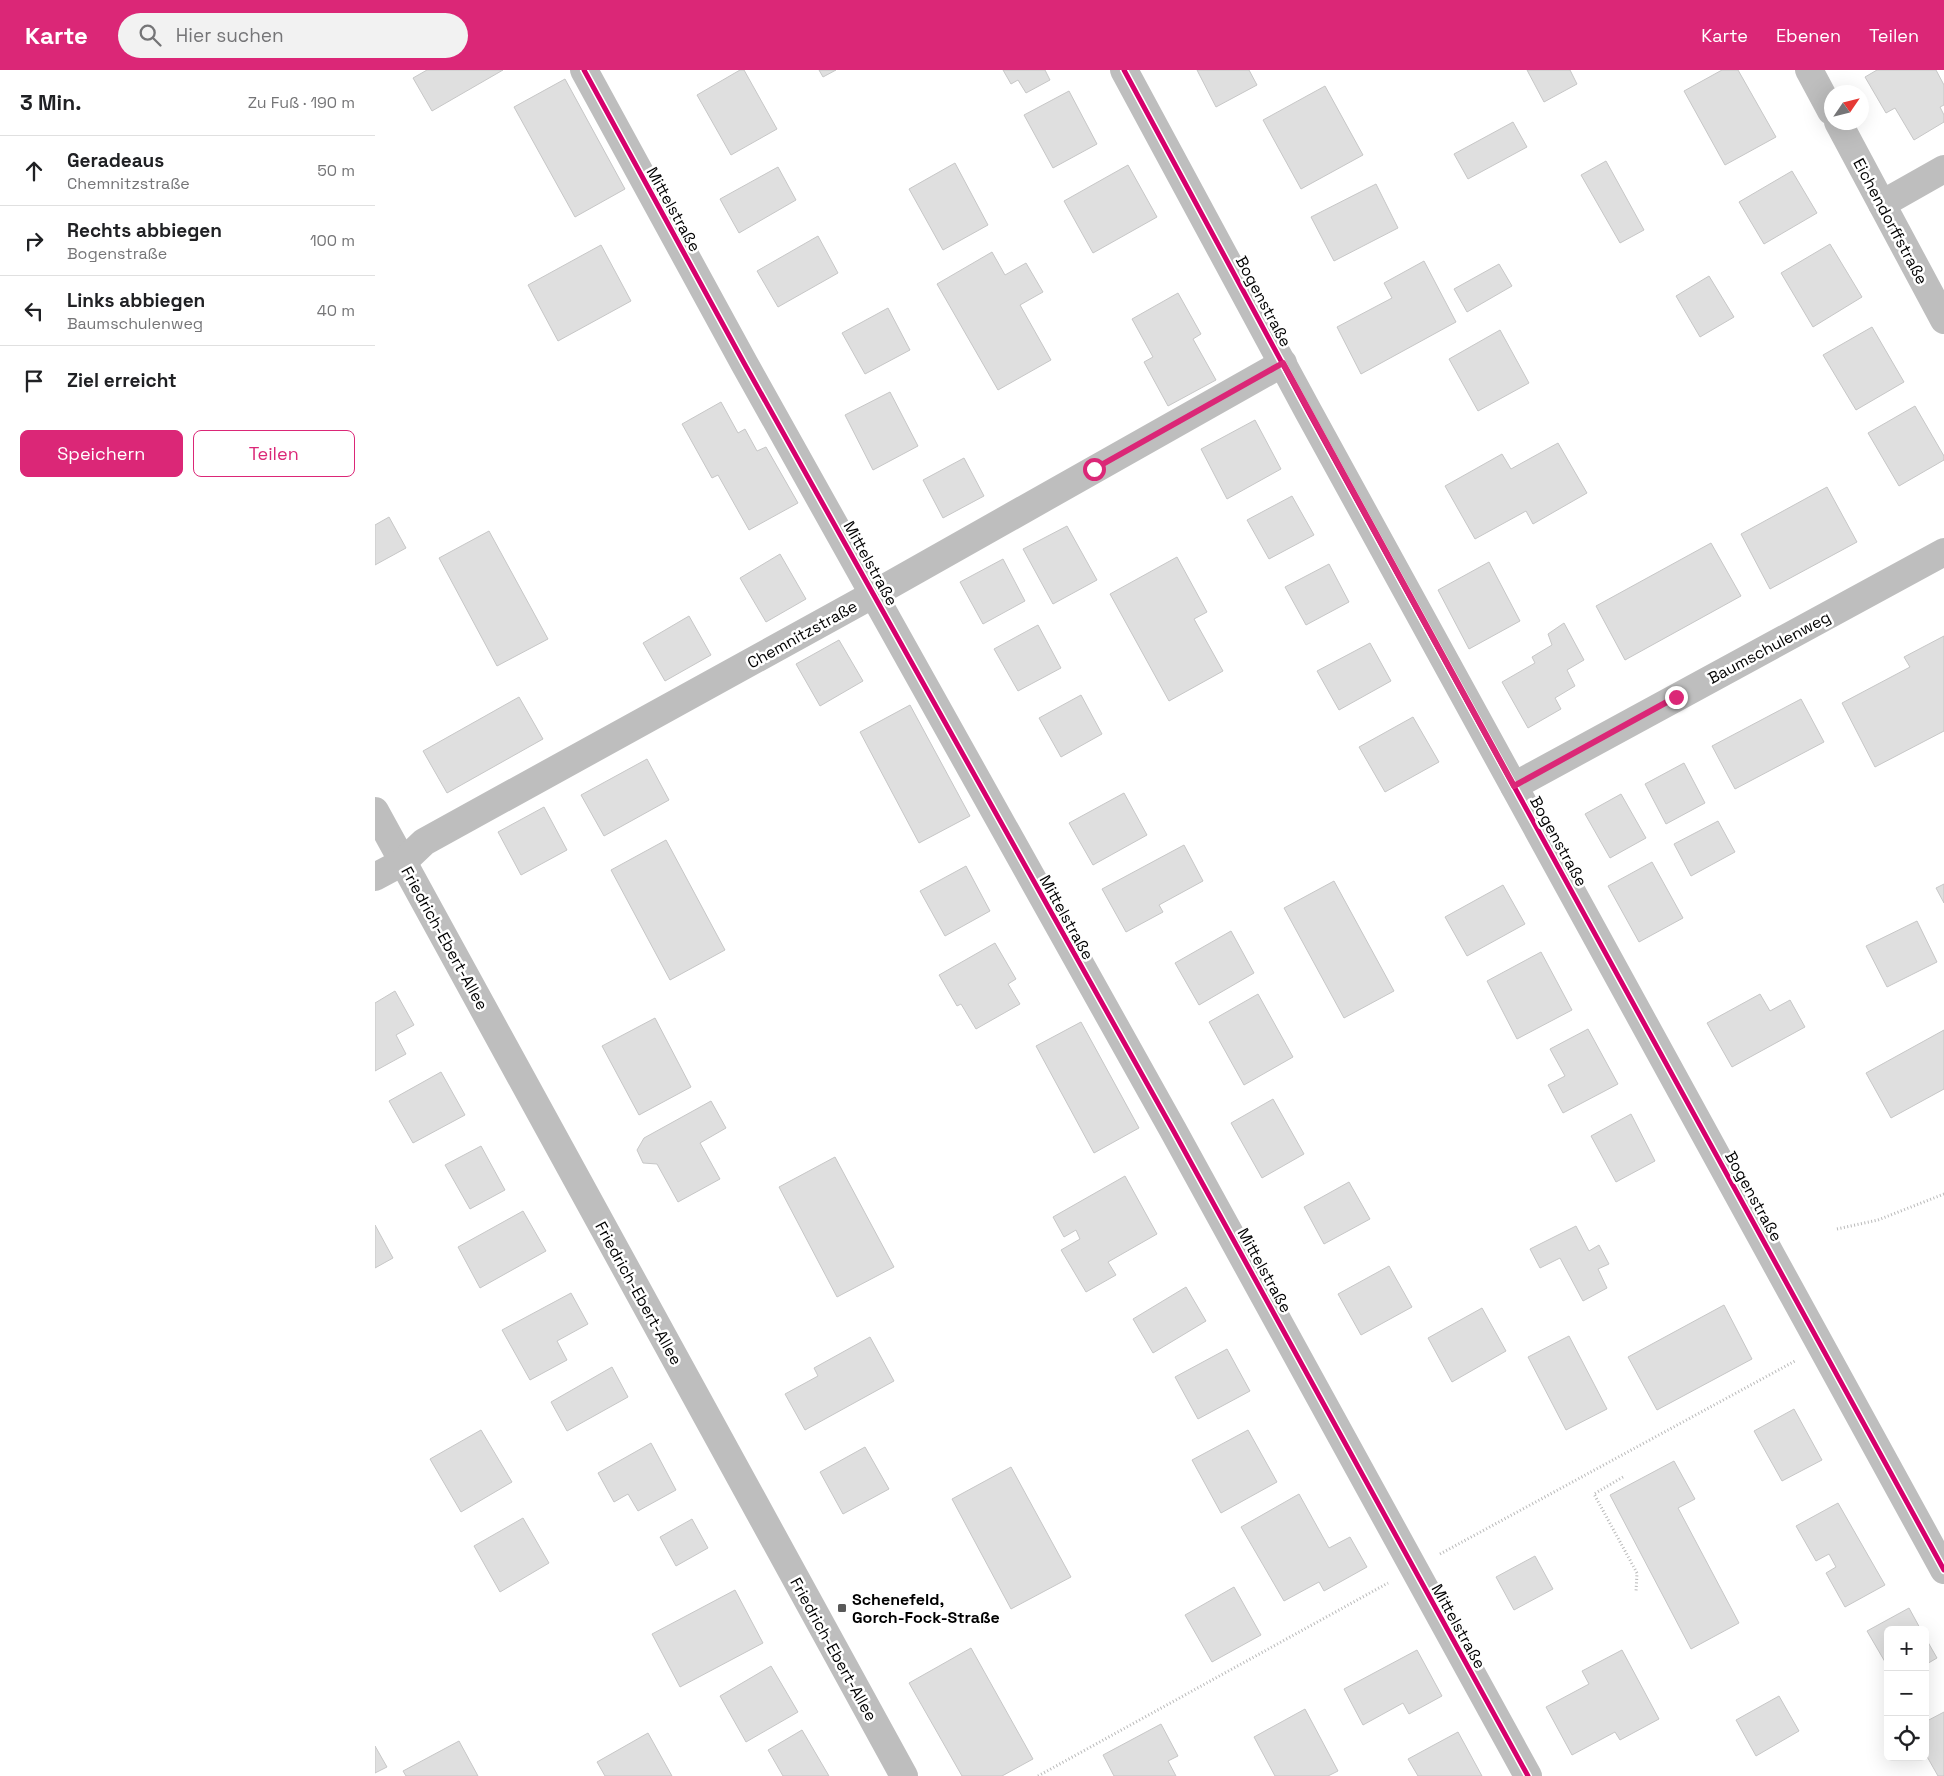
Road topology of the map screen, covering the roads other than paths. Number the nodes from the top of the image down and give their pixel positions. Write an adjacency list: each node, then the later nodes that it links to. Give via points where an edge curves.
1 (584, 70): 11 (street, Mittelstraße)
2 (1124, 70): 9 (street, Bogenstraße)
3 (1809, 70): 4 (street)
4 (1824, 98)
5 (1842, 130): 7 (street, Eichendorffstraße)
6 (1944, 169): 7 (street)
7 (1882, 204): 8 (street, Eichendorffstraße)
8 (1944, 320)
9 (1283, 363): 11 (street, Chemnitzstraße); 12 (street, Bogenstraße)
10 (1944, 552): 12 (street, Baumschulenweg)
11 (874, 594): 14 (street, Chemnitzstraße, via 424,842); 18 (street, Mittelstraße)
12 (1514, 786): 16 (street, Bogenstraße)
13 (375, 811): 14 (street, Friedrich-Ebert-Allee)
14 (403, 862): 15 (street, Chemnitzstraße); 17 (street, Friedrich-Ebert-Allee)
15 (375, 877)
16 (1944, 1570)
17 (904, 1776)
18 (1528, 1776)

